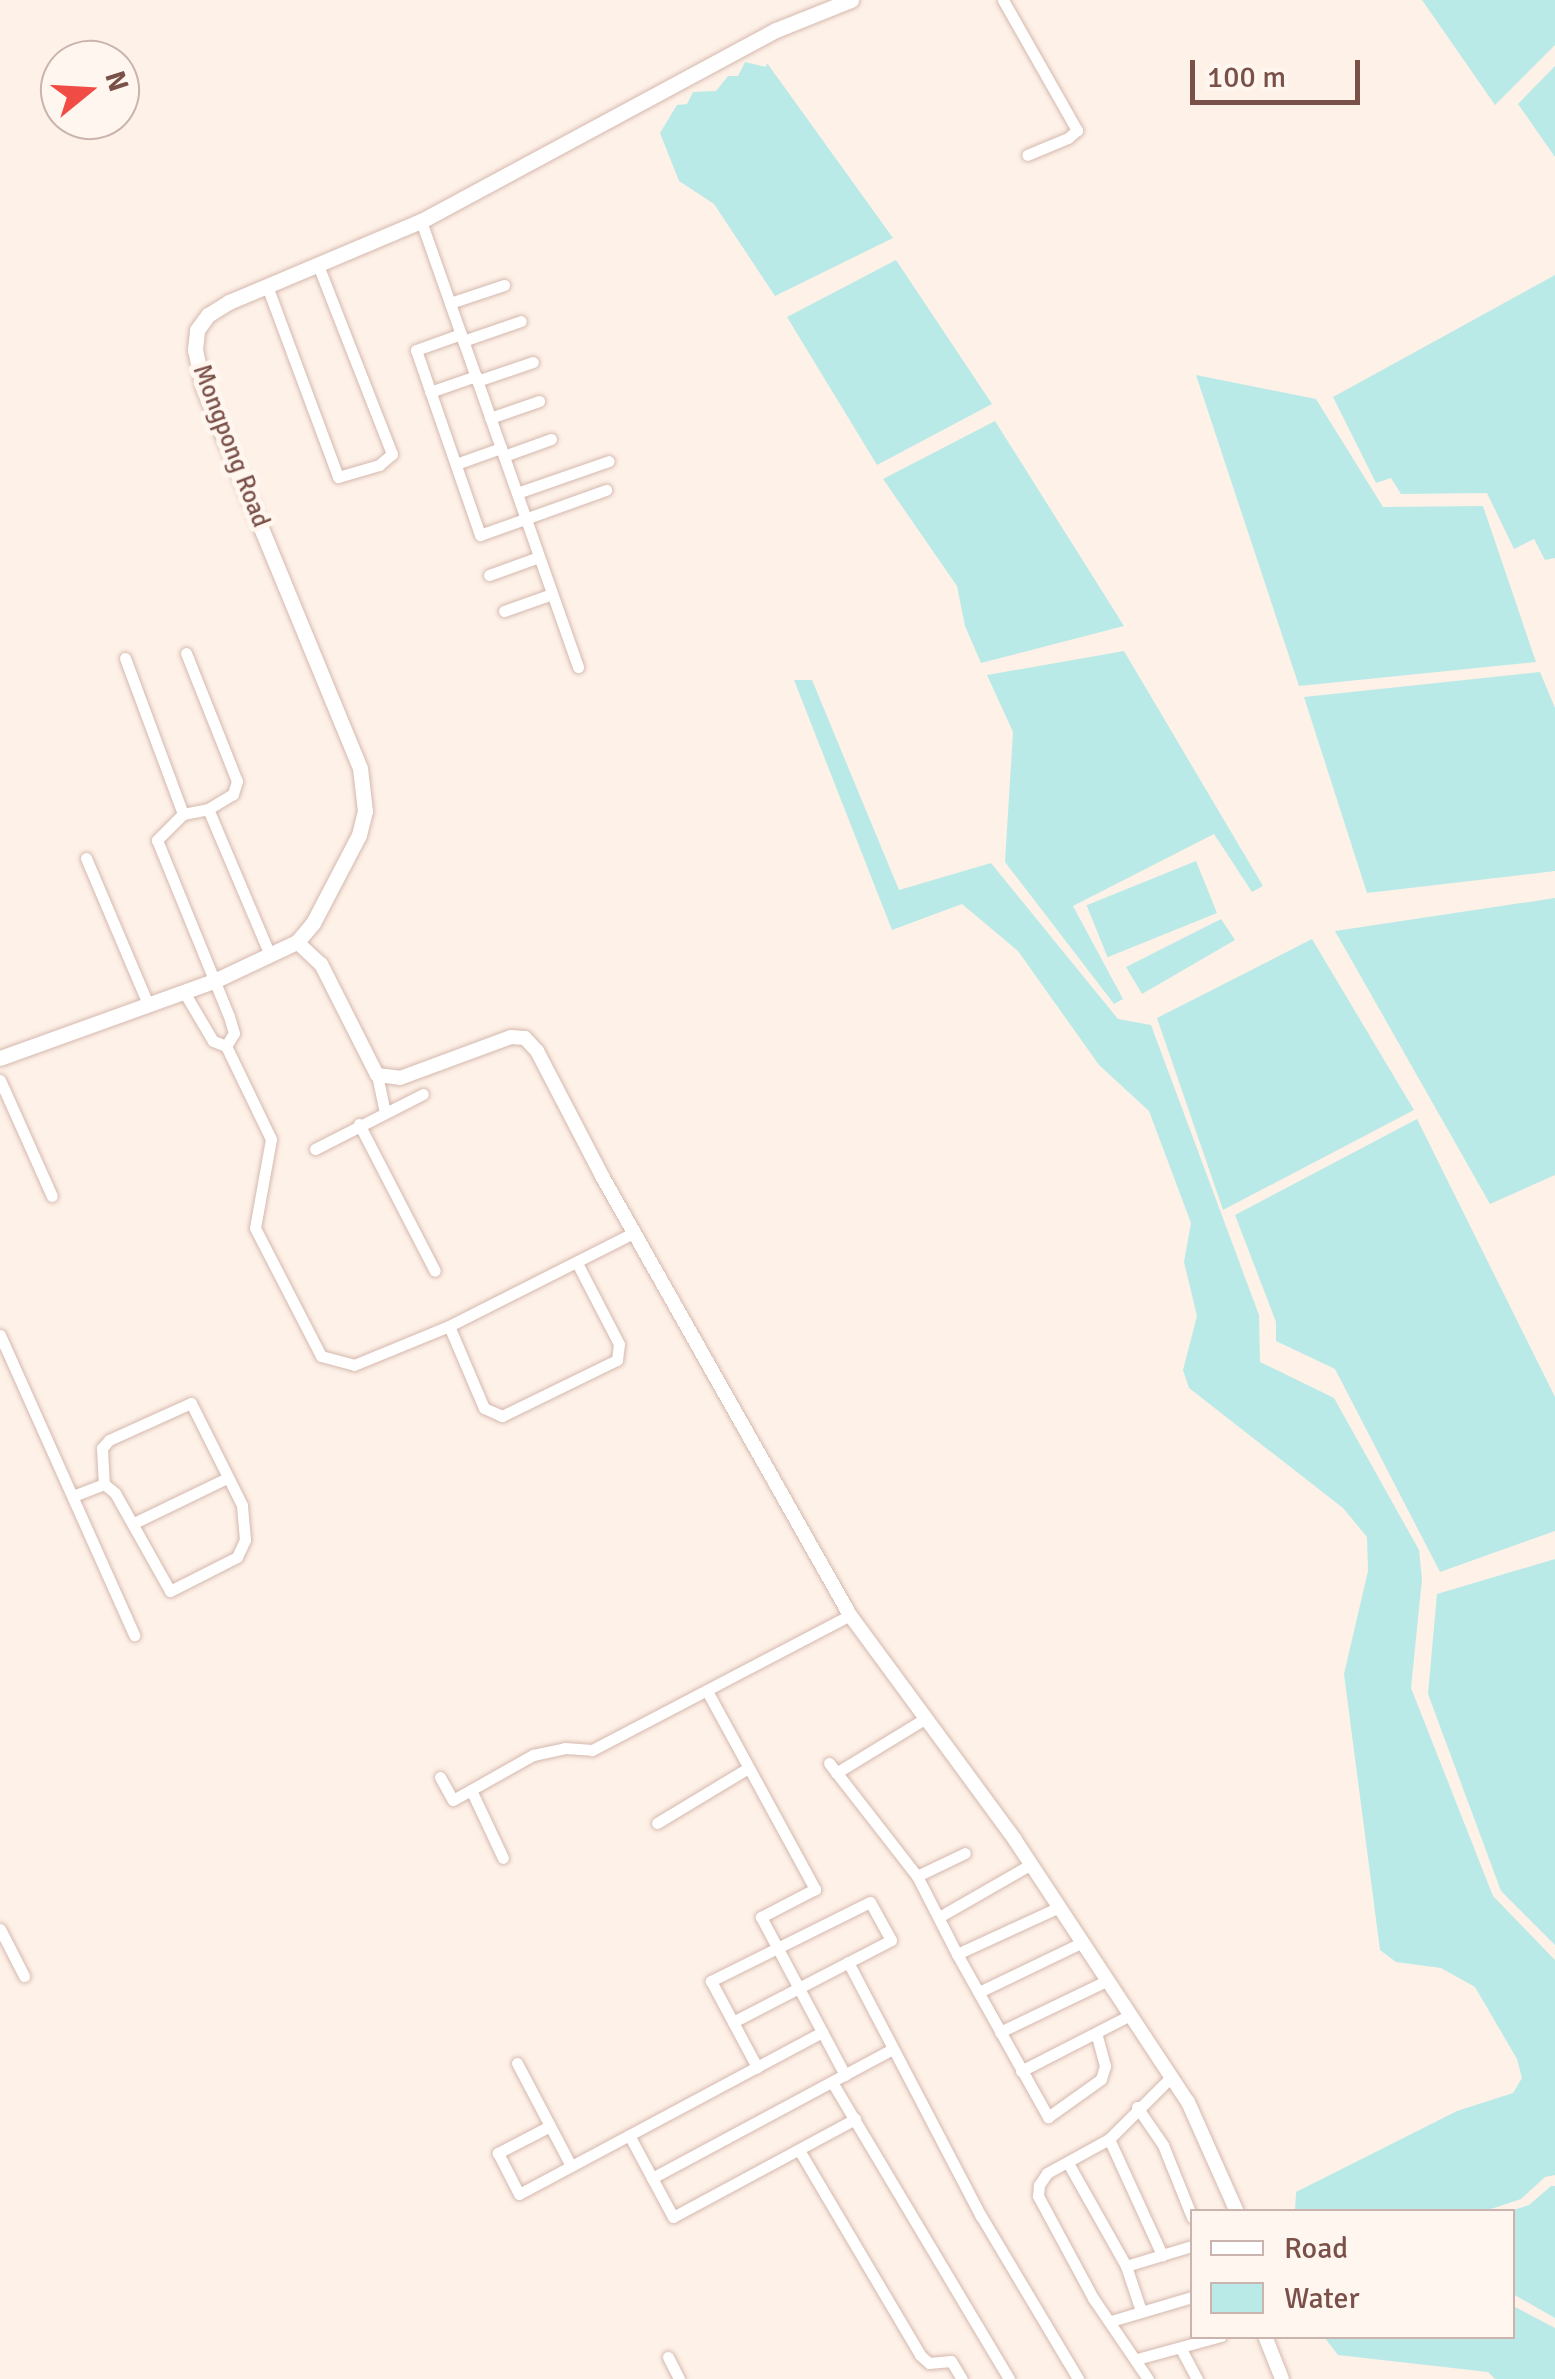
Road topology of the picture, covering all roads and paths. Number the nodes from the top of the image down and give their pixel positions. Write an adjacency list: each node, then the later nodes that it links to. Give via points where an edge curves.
1 (850, 0): 4 (main road, Mongpong Road, via 760,38)
2 (1003, 0): 3 (street, via 1077,130)
3 (1027, 155)
4 (421, 221): 5 (main road, Mongpong Road); 8 (street)
5 (319, 268): 7 (main road, Mongpong Road); 7 (street, via 392,454 380,465 338,478)
6 (504, 284): 8 (street)
7 (266, 286): 33 (main road, Mongpong Road, via 208,316 197,330 202,387 365,792 359,835)
8 (450, 303): 10 (street)
9 (521, 321): 10 (street)
10 (462, 338): 12 (street); 13 (street, via 416,350)
11 (533, 362): 12 (street)
12 (477, 379): 13 (street); 15 (street)
13 (430, 392): 19 (street)
14 (538, 401): 15 (street)
15 (490, 418): 17 (street)
16 (551, 439): 17 (street)
17 (502, 452): 19 (street); 21 (street)
18 (609, 461): 21 (street)
19 (456, 464): 22 (street, via 480,534)
20 (606, 490): 22 (street)
21 (517, 493): 22 (street)
22 (526, 518): 23 (street)
23 (539, 557): 24 (street); 25 (street)
24 (488, 575)
25 (552, 594): 26 (street); 29 (street)
26 (504, 611)
27 (186, 653): 30 (street, via 237,781 233,794)
28 (125, 658): 31 (street)
29 (578, 667)
30 (208, 809): 31 (street); 34 (street)
31 (183, 814): 35 (street, via 157,840)
32 (86, 858): 37 (street)
33 (297, 942): 34 (main road); 40 (street, via 321,964)
34 (270, 954): 35 (main road)
35 (214, 981): 36 (main road); 38 (street, via 234,1033)
36 (184, 992): 37 (main road); 38 (street, via 212,1041)
37 (148, 1004): 39 (main road)
38 (226, 1046): 50 (street, via 271,1139 255,1228 322,1356 354,1365)
39 (0, 1058)
40 (376, 1076): 43 (street); 47 (street, via 400,1078 489,1042 525,1038)
41 (0, 1080): 46 (street)
42 (423, 1094): 43 (street)
43 (385, 1112): 44 (street)
44 (359, 1124): 45 (street); 49 (street)
45 (316, 1149)
46 (52, 1196)
47 (634, 1232): 48 (street); 56 (street)
48 (578, 1262): 50 (street); 50 (street, via 619,1344 617,1360 502,1416 484,1408)
49 (436, 1271)
50 (449, 1326)
51 (0, 1335): 54 (street)
52 (227, 1478): 53 (street, via 190,1403 109,1440 102,1448); 55 (street); 55 (street, via 246,1523 236,1556 170,1591)
53 (104, 1484): 54 (street); 55 (street)
54 (74, 1496): 57 (street)
55 (134, 1523)
56 (850, 1615): 58 (street); 59 (street)
57 (134, 1635)
58 (706, 1691): 60 (street); 62 (street, via 592,1750 533,1756)
59 (926, 1718): 66 (street); 67 (street, via 833,1768)
60 (748, 1768): 63 (street); 72 (street, via 815,1888 761,1917)
61 (440, 1777): 62 (street, via 453,1800)
62 (471, 1790): 65 (street)
63 (658, 1823)
64 (965, 1853): 67 (street)
65 (503, 1858)
66 (1031, 1864): 68 (street); 69 (street)
67 (916, 1876): 69 (street)
68 (1060, 1907): 71 (street); 73 (street)
69 (939, 1917): 73 (street)
70 (0, 1929): 75 (street)
71 (1083, 1942): 76 (street); 78 (street)
72 (777, 1946): 74 (street, via 870,1902 891,1940); 77 (street); 80 (street, via 712,1981)
73 (956, 1954): 78 (street)
74 (848, 1962): 77 (street); 84 (street)
75 (24, 1976)
76 (1108, 1980): 79 (street); 82 (street)
77 (798, 1987): 80 (street); 81 (street)
78 (979, 1992): 82 (street)
79 (1130, 2015): 83 (street); 89 (street)
80 (733, 2022): 86 (street)
81 (822, 2032): 86 (street); 88 (street)
82 (1000, 2032): 87 (street)
83 (1096, 2033): 87 (street); 87 (street, via 1102,2079 1048,2118)
84 (894, 2049): 88 (street); 116 (street)
85 (517, 2063): 93 (street)
86 (757, 2066): 94 (street)
87 (1021, 2071)
88 (845, 2074): 90 (street)
89 (1171, 2077): 91 (street); 100 (street)
90 (832, 2082): 92 (street); 99 (street)
91 (1137, 2107): 95 (street); 101 (street, via 1163,2145)
92 (855, 2119): 96 (street); 115 (street)
93 (550, 2126): 98 (street); 98 (street, via 498,2153 519,2194)
94 (629, 2135): 98 (street); 99 (street)
95 (1109, 2139): 97 (street); 103 (street)
96 (798, 2150): 99 (street, via 673,2217); 114 (street, via 920,2354 929,2363 950,2361)
97 (1068, 2163): 104 (street); 107 (street, via 1047,2174 1038,2196)
98 (571, 2166)
99 (652, 2178)
100 (1235, 2209)
101 (1190, 2211)
102 (1190, 2247): 103 (street)
103 (1162, 2256): 104 (street)
104 (1126, 2266): 106 (street)
105 (1190, 2299): 106 (street)
106 (1141, 2311): 107 (street)
107 (1110, 2322): 112 (street)
108 (1211, 2339): 110 (street)
109 (1267, 2339): 119 (street)
110 (1181, 2348): 112 (street); 118 (street)
111 (668, 2357): 113 (street)
112 (1137, 2360): 117 (street)
113 (679, 2379)
114 (962, 2379)
115 (1009, 2379)
116 (1078, 2379)
117 (1148, 2379)
118 (1196, 2379)
119 (1282, 2379)

